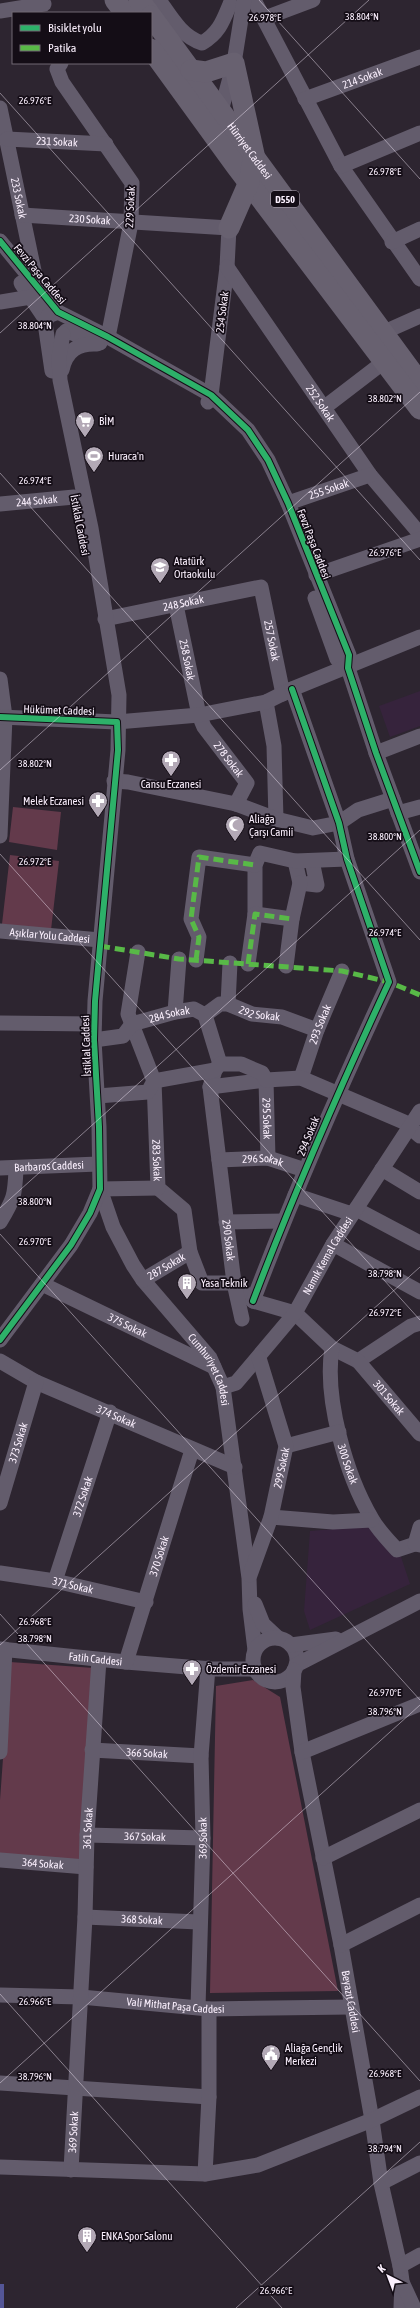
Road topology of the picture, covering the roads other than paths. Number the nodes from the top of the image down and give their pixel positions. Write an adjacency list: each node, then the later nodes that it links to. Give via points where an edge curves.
1 (116, 0): 9 (highway)
2 (140, 0): 10 (highway)
3 (159, 0): 6 (street, via 182,31 191,40 202,43 213,37)
4 (254, 0): 12 (street)
5 (313, 0): 12 (street)
6 (236, 4): 15 (street)
7 (44, 6): 8 (street)
8 (0, 11)
9 (124, 12)
10 (148, 12)
11 (152, 17): 17 (highway, Hürriyet Caddesi / D550)
12 (265, 18): 18 (street)
13 (152, 50): 22 (highway, Hürriyet Caddesi / D550)
14 (420, 56): 18 (street, 214 Sokak)
15 (234, 63): 17 (highway, via 206,72); 20 (street); 25 (highway)
16 (59, 69): 24 (street, 229 Sokak)
17 (191, 70): 20 (highway, Hürriyet Caddesi / D550)
18 (305, 99): 27 (street)
19 (0, 108): 23 (street, 233 Sokak)
20 (221, 111): 22 (highway); 25 (highway, Hürriyet Caddesi / D550)
21 (420, 133): 27 (street)
22 (213, 134): 26 (highway, Hürriyet Caddesi / D550)
23 (8, 139): 24 (street, 231 Sokak); 30 (street, 233 Sokak)
24 (106, 144): 31 (street, 229 Sokak, via 132,183)
25 (254, 154): 28 (highway); 43 (highway, Hürriyet Caddesi / D550)
26 (236, 166): 28 (highway, Hürriyet Caddesi / D550); 32 (highway)
27 (341, 166): 35 (street)
28 (249, 182): 29 (highway, Hürriyet Caddesi / D550); 32 (highway)
29 (273, 212): 32 (highway, via 253,210); 45 (highway, Hürriyet Caddesi / D550)
30 (22, 215): 31 (street, 230 Sokak); 39 (street, 233 Sokak)
31 (131, 223): 32 (street, 230 Sokak); 44 (street, 229 Sokak)
32 (230, 228): 37 (street, 254 Sokak)
33 (420, 229): 35 (street)
34 (0, 241): 39 (street, Fevzi Paşa Caddesi)
35 (392, 242): 38 (street)
36 (0, 255): 39 (street, Fevzi Paşa Caddesi)
37 (228, 267): 48 (street, 254 Sokak); 49 (street, 252 Sokak)
38 (420, 279)
39 (35, 293): 40 (street); 42 (street, Fevzi Paşa Caddesi)
40 (0, 302)
41 (420, 316): 43 (street)
42 (58, 324): 44 (street, Fevzi Paşa Caddesi); 46 (street, İstiklal Caddesi); 52 (street, İstiklal Caddesi, via 54,386)
43 (382, 333): 47 (highway, Hürriyet Caddesi / D550)
44 (106, 341): 46 (street, via 81,345 72,350 64,360); 48 (street, Fevzi Paşa Caddesi)
45 (385, 361): 49 (street); 50 (highway, Hürriyet Caddesi / D550)
46 (60, 380): 60 (street, İstiklal Caddesi, via 91,528)
47 (420, 383)
48 (209, 398): 53 (street, Fevzi Paşa Caddesi, via 248,430 268,460); 62 (street, Fevzi Paşa Caddesi, via 243,436 263,465 282,508 337,659)
49 (325, 407): 51 (street, 252 Sokak)
50 (420, 409)
51 (370, 476): 53 (street, 255 Sokak); 55 (street, 252 Sokak)
52 (74, 497): 54 (street, 244 Sokak); 68 (street, İstiklal Caddesi, via 110,697)
53 (288, 503): 57 (street, Fevzi Paşa Caddesi)
54 (0, 504)
55 (420, 534)
56 (420, 539): 57 (street)
57 (316, 575): 62 (street, Fevzi Paşa Caddesi, via 349,655)
58 (261, 587): 59 (street, 248 Sokak); 64 (street, 257 Sokak)
59 (176, 605): 60 (street, 248 Sokak); 66 (street, 258 Sokak)
60 (105, 619): 68 (street, İstiklal Caddesi, via 119,695)
61 (420, 637): 62 (street, Hükümet Caddesi)
62 (348, 668): 64 (street, Hükümet Caddesi); 70 (street, Fevzi Paşa Caddesi)
63 (0, 679): 67 (street)
64 (288, 692): 65 (street, Hükümet Caddesi); 76 (street, 257 Sokak)
65 (266, 702): 66 (street, Hükümet Caddesi); 75 (street, via 274,746)
66 (198, 715): 68 (street, Hükümet Caddesi); 72 (street, 278 Sokak, via 204,727 247,784)
67 (3, 717): 68 (street, Hükümet Caddesi); 77 (street)
68 (117, 722): 71 (street, İstiklal Caddesi, via 118,750)
69 (420, 736): 70 (street)
70 (376, 753): 73 (street, Fevzi Paşa Caddesi)
71 (114, 781): 72 (street); 88 (street, İstiklal Caddesi)
72 (236, 804): 75 (street)
73 (396, 806): 74 (street); 76 (street, via 358,810); 83 (street, Fevzi Paşa Caddesi)
74 (420, 807)
75 (276, 819): 76 (street, via 313,828)
76 (339, 823): 79 (street, 257 Sokak)
77 (0, 828): 78 (street)
78 (0, 836)
79 (347, 859): 81 (street); 96 (street, 257 Sokak)
80 (295, 861): 81 (street); 82 (street, via 260,853); 84 (street)
81 (312, 861): 84 (street, via 317,885)
82 (255, 865): 85 (street); 91 (street, via 199,857 191,919 199,937)
83 (419, 869)
84 (300, 883): 86 (street)
85 (255, 914): 86 (street); 93 (street)
86 (292, 919): 94 (street)
87 (0, 931): 88 (street, Aşıklar Yolu Caddesi)
88 (100, 940): 101 (street, İstiklal Caddesi)
89 (138, 952): 102 (street, 283 Sokak, via 128,1014)
90 (179, 959): 98 (street)
91 (196, 960)
92 (230, 963): 97 (street)
93 (248, 964)
94 (286, 966)
95 (342, 971): 103 (street, 293 Sokak)
96 (389, 982): 110 (street, 294 Sokak)
97 (228, 1004): 99 (street, 292 Sokak, via 220,1004); 103 (street, 292 Sokak, via 252,1014 282,1016)
98 (175, 1012): 99 (street, 284 Sokak, via 194,1009); 102 (street, 284 Sokak)
99 (205, 1015): 105 (street)
100 (0, 1024): 101 (street)
101 (94, 1024): 104 (street, İstiklal Caddesi)
102 (132, 1024): 104 (street, via 123,1036); 108 (street, 283 Sokak)
103 (317, 1030): 106 (street, 293 Sokak)
104 (94, 1040): 111 (street, İstiklal Caddesi)
105 (218, 1067): 107 (street, via 241,1064 262,1073); 108 (street); 109 (street)
106 (301, 1078): 107 (street); 110 (street)
107 (266, 1080): 109 (street); 114 (street, 295 Sokak)
108 (154, 1081): 111 (street, via 148,1092); 121 (street, 283 Sokak)
109 (210, 1087): 115 (street, 290 Sokak)
110 (337, 1092): 113 (street); 120 (street, 294 Sokak)
111 (98, 1096): 116 (street, İstiklal Caddesi)
112 (420, 1111): 113 (street, Namık Kemal Caddesi)
113 (415, 1131): 119 (street, Namık Kemal Caddesi)
114 (268, 1158): 115 (street, 296 Sokak); 120 (street, 296 Sokak)
115 (219, 1160): 128 (street, 290 Sokak)
116 (98, 1164): 118 (street, Barbaros Caddesi); 122 (street, İstiklal Caddesi)
117 (0, 1168): 118 (street, Barbaros Caddesi)
118 (16, 1169): 127 (street, via 15,1191 11,1205)
119 (382, 1169): 123 (street); 125 (street, Namık Kemal Caddesi)
120 (305, 1170): 124 (street, 294 Sokak)
121 (158, 1188): 122 (street); 131 (street, 283 Sokak, via 184,1210)
122 (100, 1189): 132 (street, Cumhuriyet Caddesi, via 113,1227); 134 (street, İstiklal Caddesi, via 90,1213 71,1245)
123 (420, 1192)
124 (295, 1195): 125 (street); 126 (street, 294 Sokak)
125 (354, 1211): 129 (street, Namık Kemal Caddesi); 130 (street)
126 (284, 1221): 128 (street); 136 (street, 294 Sokak)
127 (0, 1222)
128 (226, 1222): 133 (street, 290 Sokak)
129 (333, 1244): 135 (street); 137 (street, Namık Kemal Caddesi)
130 (420, 1244)
131 (190, 1252): 132 (street, 287 Sokak); 133 (street, 283 Sokak, via 202,1283)
132 (143, 1280): 145 (street, Cumhuriyet Caddesi, via 210,1358)
133 (234, 1283): 136 (street); 138 (street, 290 Sokak)
134 (42, 1284): 140 (street, İstiklal Caddesi); 145 (street, 375 Sokak)
135 (420, 1292)
136 (253, 1301): 137 (street)
137 (294, 1313): 141 (street); 142 (street, Namık Kemal Caddesi)
138 (242, 1319)
139 (420, 1323): 144 (street, via 411,1326)
140 (0, 1340)
141 (332, 1348): 144 (street); 149 (street, 300 Sokak, via 331,1386)
142 (259, 1358): 147 (street, Namık Kemal Caddesi, via 236,1383); 151 (street, 299 Sokak)
143 (0, 1361): 146 (street, 374 Sokak)
144 (358, 1361): 150 (street, 301 Sokak)
145 (214, 1367): 147 (street, Cumhuriyet Caddesi)
146 (36, 1382): 148 (street, 374 Sokak); 154 (street, 373 Sokak)
147 (223, 1387): 153 (street, Cumhuriyet Caddesi)
148 (110, 1412): 152 (street, 374 Sokak); 161 (street, 372 Sokak)
149 (339, 1432): 151 (street); 156 (street, 300 Sokak, via 353,1480)
150 (420, 1434)
151 (286, 1446): 155 (street, 299 Sokak)
152 (192, 1450): 153 (street, 374 Sokak); 163 (street, 370 Sokak)
153 (235, 1467): 160 (street, Cumhuriyet Caddesi)
154 (0, 1503)
155 (271, 1517): 156 (street, via 333,1522); 160 (street, 299 Sokak)
156 (372, 1520): 158 (street, 300 Sokak, via 397,1550)
157 (420, 1527): 158 (street)
158 (417, 1545)
159 (0, 1573): 161 (street, 371 Sokak)
160 (249, 1578): 165 (street, Cumhuriyet Caddesi, via 263,1624); 169 (street, Cumhuriyet Caddesi)
161 (55, 1581): 163 (street, 371 Sokak)
162 (420, 1601): 164 (street, Fatih Caddesi)
163 (146, 1602): 168 (street, 370 Sokak)
164 (347, 1637): 165 (street, Fatih Caddesi); 171 (street, Fatih Caddesi)
165 (285, 1642): 169 (street, Fatih Caddesi, via 264,1641); 171 (street, via 296,1658)
166 (3, 1649): 167 (street, Fatih Caddesi); 176 (street)
167 (99, 1660): 168 (street, Fatih Caddesi); 175 (street, 361 Sokak)
168 (126, 1662): 170 (street, Fatih Caddesi)
169 (257, 1665): 170 (street, Fatih Caddesi); 171 (street, Fatih Caddesi, via 280,1681 287,1678); 172 (street, Fatih Caddesi); 174 (street, via 286,1695)
170 (191, 1666): 172 (street, Fatih Caddesi)
171 (295, 1667): 174 (street, via 293,1687)
172 (208, 1668): 178 (street, 369 Sokak)
173 (420, 1704): 177 (street)
174 (297, 1722): 177 (street, Beyazıt Caddesi)
175 (92, 1750): 178 (street, 366 Sokak); 180 (street, 361 Sokak)
176 (0, 1752)
177 (302, 1752): 182 (street, Beyazıt Caddesi)
178 (201, 1756): 181 (street, 369 Sokak)
179 (420, 1810): 182 (street)
180 (87, 1835): 181 (street, 367 Sokak); 184 (street, 361 Sokak)
181 (203, 1838): 187 (street, 369 Sokak)
182 (323, 1858): 188 (street, Beyazıt Caddesi)
183 (0, 1860): 184 (street, 364 Sokak)
184 (86, 1867): 186 (street, 361 Sokak)
185 (419, 1907): 188 (street)
186 (85, 1917): 187 (street, 368 Sokak); 190 (street, 361 Sokak)
187 (200, 1922): 192 (street, 369 Sokak)
188 (341, 1945): 191 (street, Beyazıt Caddesi)
189 (0, 1995): 190 (street, Vali Mithat Paşa Caddesi)
190 (80, 1997): 192 (street, Vali Mithat Paşa Caddesi); 194 (street, 369 Sokak)
191 (351, 2007): 192 (street, Vali Mithat Paşa Caddesi); 197 (street, Beyazıt Caddesi)
192 (203, 2008): 195 (street, 369 Sokak)
193 (0, 2083): 194 (street)
194 (76, 2088): 195 (street); 200 (street, 369 Sokak)
195 (209, 2097): 201 (street, 369 Sokak)
196 (420, 2097): 197 (street)
197 (372, 2120): 201 (street, via 258,2166); 202 (street, Beyazıt Caddesi)
198 (420, 2163): 202 (street)
199 (0, 2167): 200 (street)
200 (71, 2170): 201 (street)
201 (205, 2174)
202 (381, 2184): 204 (street, Beyazıt Caddesi)
203 (420, 2255): 204 (street)
204 (400, 2266): 205 (street, Beyazıt Caddesi)
205 (402, 2281): 206 (street, Beyazıt Caddesi); 207 (street, Beyazıt Caddesi)
206 (401, 2308)
207 (414, 2308)

